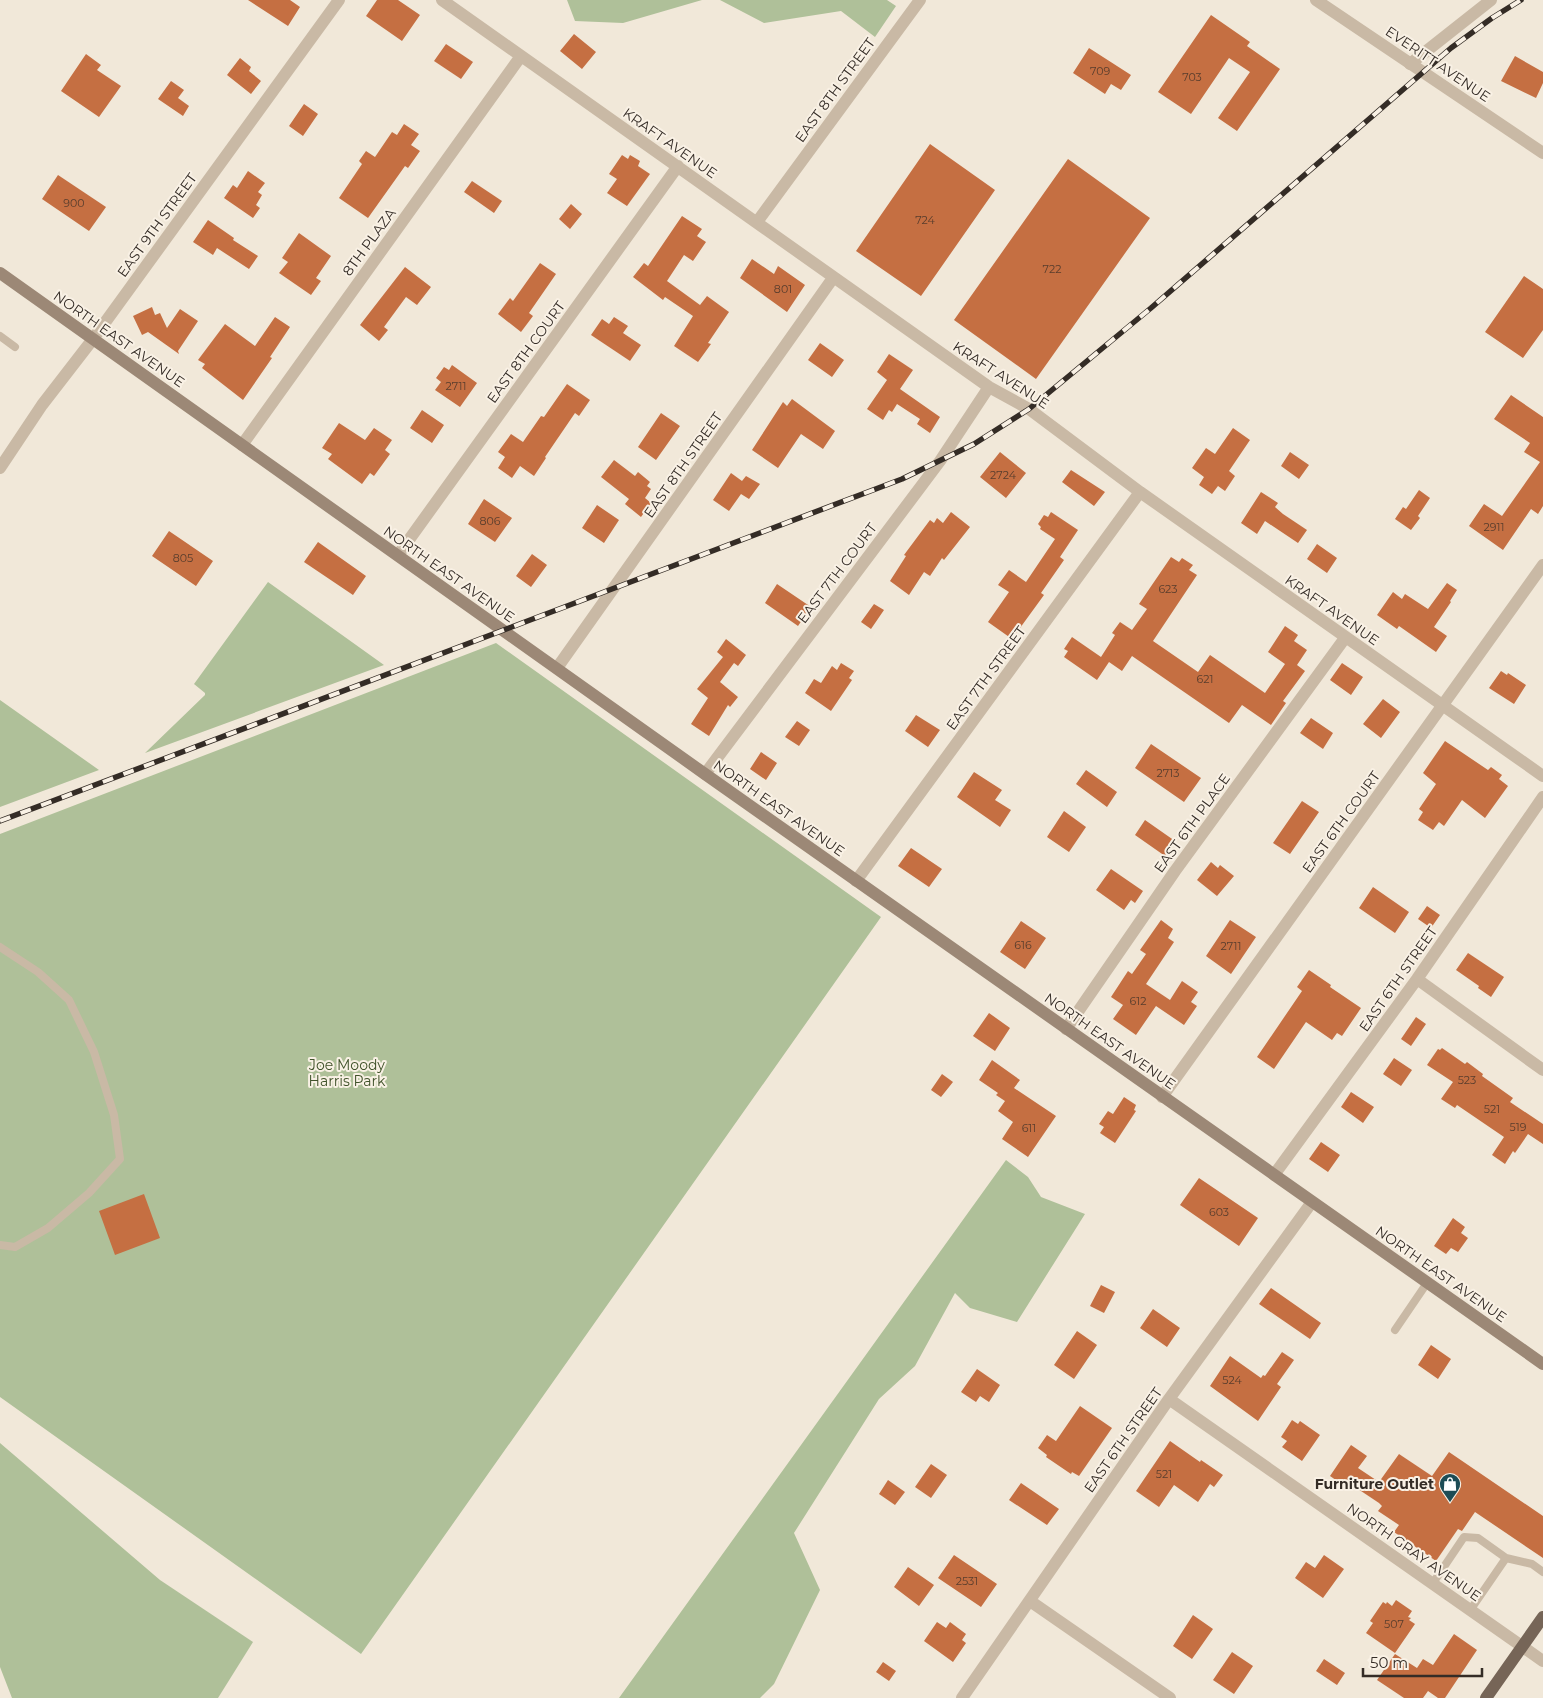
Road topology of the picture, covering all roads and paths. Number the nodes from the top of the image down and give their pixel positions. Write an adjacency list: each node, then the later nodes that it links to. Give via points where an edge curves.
1 (339, 0): 14 (street, EAST 9TH STREET)
2 (442, 0): 6 (street, KRAFT AVENUE)
3 (920, 0): 10 (street, EAST 8TH STREET)
4 (1316, 0): 7 (street, EVERITT AVENUE)
5 (1491, 0): 7 (street)
6 (521, 56): 9 (street, KRAFT AVENUE); 17 (street, 8TH PLAZA)
7 (1410, 64): 8 (street, EVERITT AVENUE)
8 (1543, 152)
9 (678, 166): 10 (street, KRAFT AVENUE); 20 (street, EAST 8TH COURT)
10 (757, 222): 12 (street, KRAFT AVENUE)
11 (0, 273): 14 (main road, NORTH EAST AVENUE)
12 (834, 278): 16 (street, KRAFT AVENUE); 23 (street, EAST 8TH STREET)
13 (0, 336): 15 (lane)
14 (93, 339): 17 (main road, NORTH EAST AVENUE); 18 (street, EAST 9TH STREET, via 42,405)
15 (15, 347)
16 (989, 386): 19 (street, KRAFT AVENUE, via 1028,409); 25 (street, EAST 7TH COURT, via 940,461)
17 (242, 445): 20 (main road, NORTH EAST AVENUE)
18 (0, 468)
19 (1140, 492): 22 (street, KRAFT AVENUE); 28 (street, EAST 7TH STREET)
20 (398, 555): 23 (main road, NORTH EAST AVENUE)
21 (1543, 565): 24 (street, EAST 6TH COURT)
22 (1345, 638): 24 (street, KRAFT AVENUE); 31 (street, EAST 6TH PLACE, via 1175,871)
23 (557, 668): 25 (main road, NORTH EAST AVENUE)
24 (1443, 706): 26 (street, KRAFT AVENUE); 33 (street, EAST 6TH COURT)
25 (705, 774): 28 (main road, NORTH EAST AVENUE)
26 (1543, 776)
27 (1543, 797): 30 (street, EAST 6TH STREET)
28 (856, 881): 31 (main road, NORTH EAST AVENUE)
29 (0, 947): 36 (lane, via 38,972 69,1000 94,1052 114,1116 120,1159 89,1193 48,1228 14,1247)
30 (1417, 979): 32 (street); 34 (street, EAST 6TH STREET)
31 (1066, 1029): 33 (main road, NORTH EAST AVENUE)
32 (1543, 1070)
33 (1162, 1097): 34 (main road, NORTH EAST AVENUE)
34 (1274, 1175): 35 (main road, NORTH EAST AVENUE)
35 (1312, 1202): 37 (main road, NORTH EAST AVENUE); 40 (street, EAST 6TH STREET)
36 (0, 1245)
37 (1427, 1283): 38 (lane); 39 (main road, NORTH EAST AVENUE)
38 (1395, 1330)
39 (1543, 1364)
40 (1169, 1399): 43 (street, NORTH GRAY AVENUE); 44 (street, EAST 6TH STREET)
41 (1506, 1558): 42 (lane, via 1532,1564); 43 (lane, via 1478,1538 1464,1537); 45 (lane)
42 (1543, 1572)
43 (1433, 1583): 45 (street, NORTH GRAY AVENUE)
44 (1030, 1601): 49 (street, EAST 6TH STREET); 50 (street)
45 (1471, 1609): 47 (street, NORTH GRAY AVENUE)
46 (1543, 1617): 47 (main road)
47 (1522, 1646): 48 (street, NORTH GRAY AVENUE); 51 (main road)
48 (1543, 1660)
49 (962, 1698)
50 (1170, 1698)
51 (1486, 1698)

